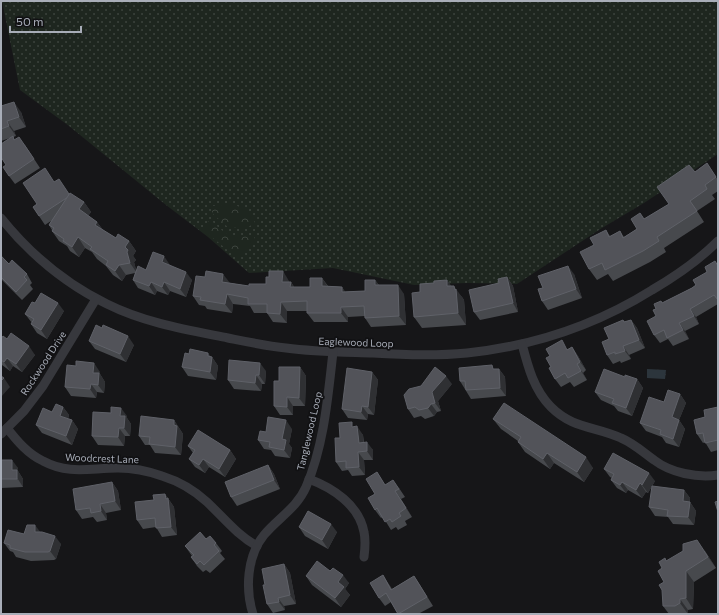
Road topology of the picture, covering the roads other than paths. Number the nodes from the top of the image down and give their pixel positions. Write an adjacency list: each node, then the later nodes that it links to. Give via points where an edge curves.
1 (1, 218): 3 (street, Eaglewood Loop, via 45,263)
2 (718, 241): 4 (street, Eaglewood Loop, via 690,267 621,308 574,329)
3 (96, 299): 5 (street, Eaglewood Loop, via 129,314 171,326 261,344); 6 (street, Rockwood Drive, via 44,386)
4 (522, 344): 5 (street, Eaglewood Loop, via 482,351 433,355); 7 (street, via 536,388 561,415 581,426 620,437 655,461 678,472 699,476)
5 (334, 352): 8 (street, Tanglewood Loop, via 325,417)
6 (4, 431): 9 (street, Woodcrest Lane, via 42,461 60,468 128,468 175,481 201,498 242,537)
7 (718, 475)
8 (309, 479): 9 (street, Tanglewood Loop, via 301,497 264,535); 10 (street, via 339,494 352,508 362,524)
9 (257, 546): 11 (street, Tanglewood Loop, via 249,582)
10 (364, 557)
11 (253, 614)

